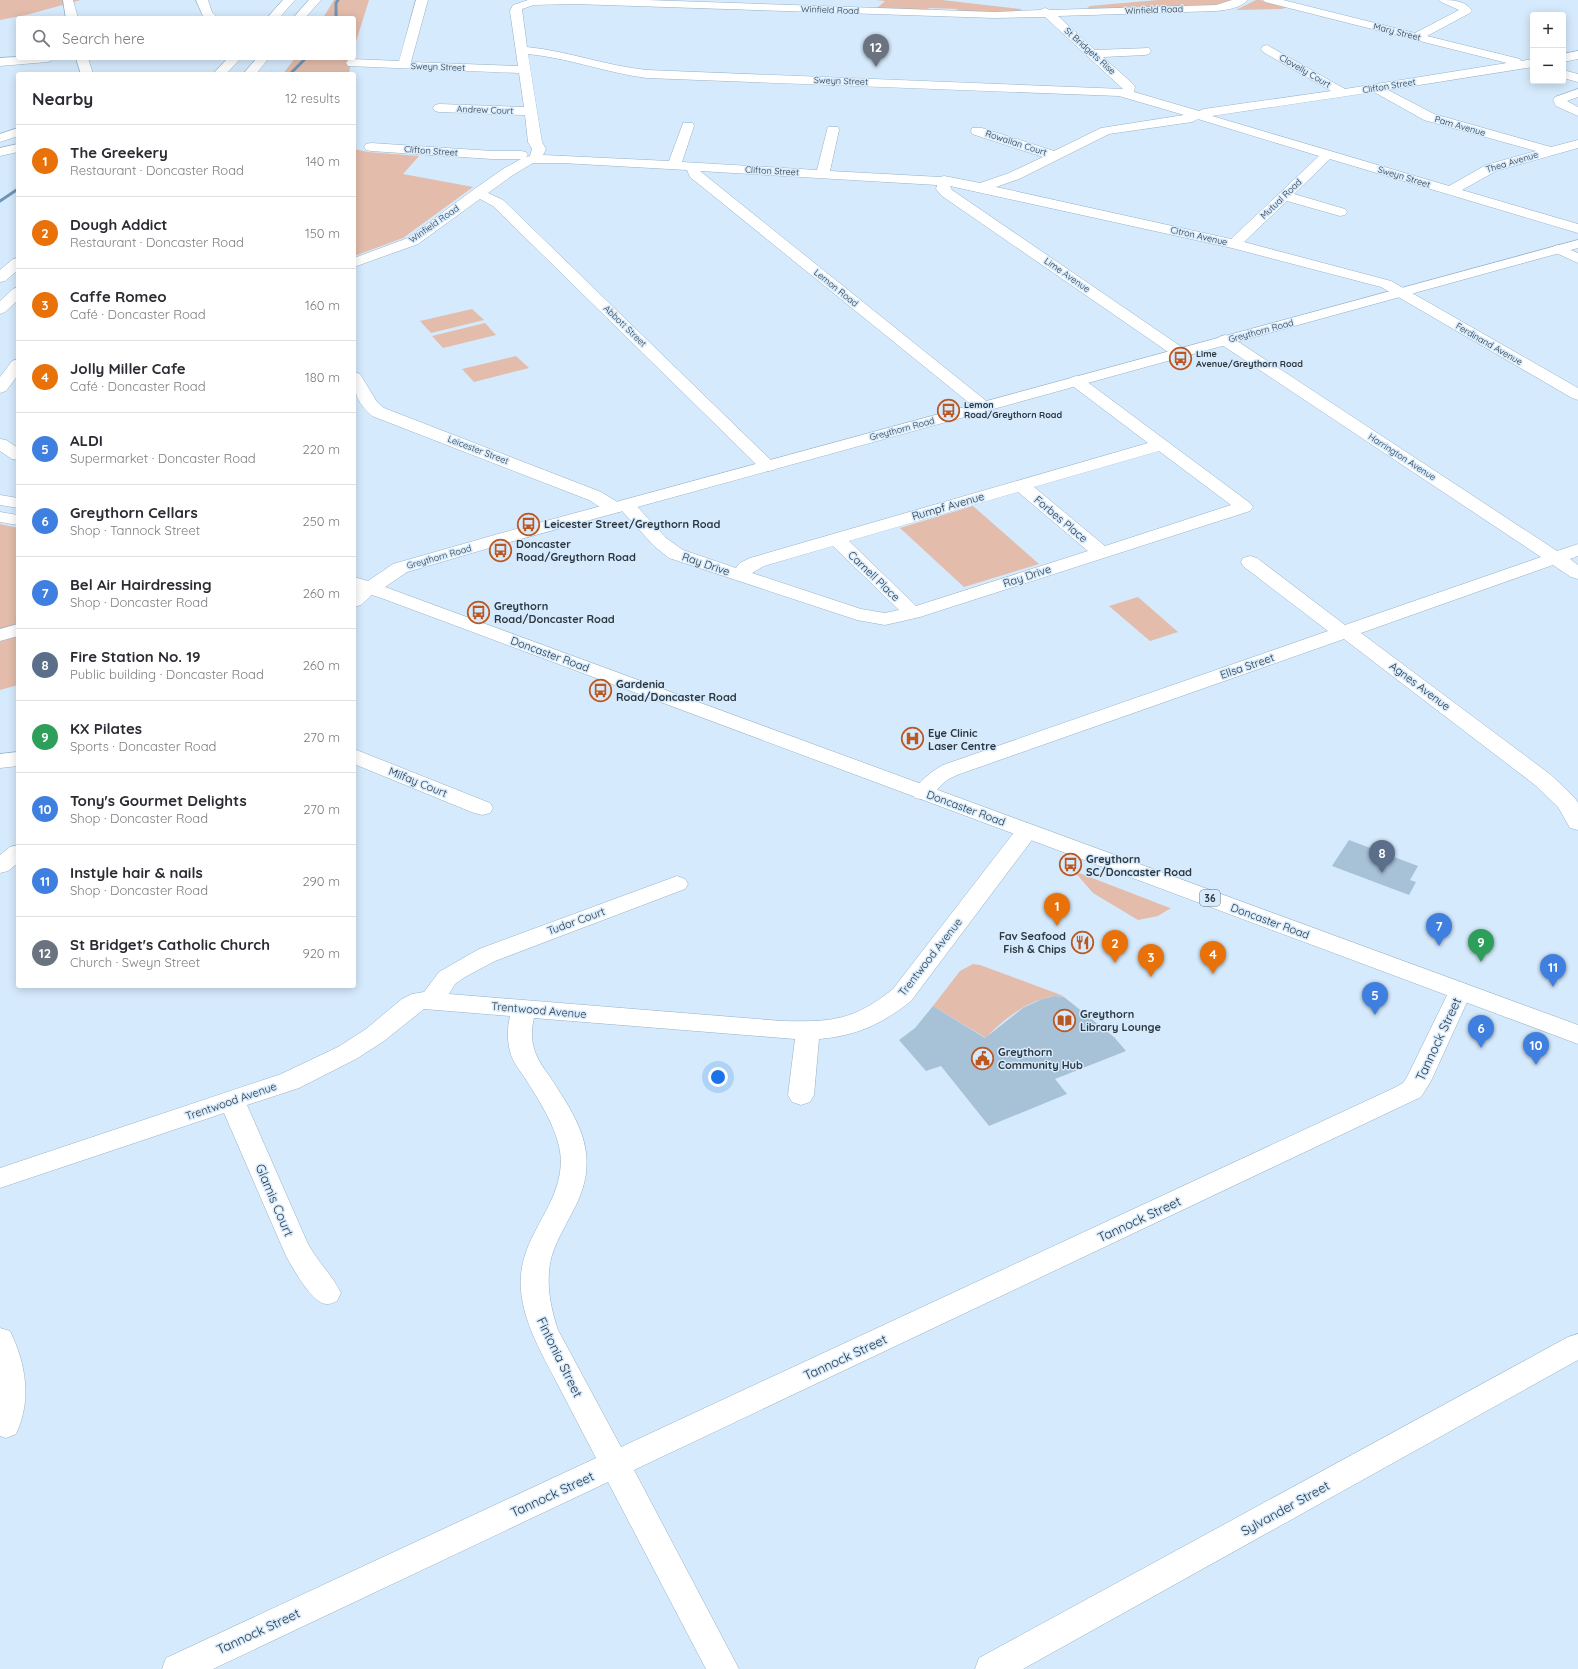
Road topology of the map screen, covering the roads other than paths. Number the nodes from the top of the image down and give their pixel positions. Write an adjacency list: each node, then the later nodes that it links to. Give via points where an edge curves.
1 (202, 0): 14 (main road)
2 (289, 0): 15 (main road)
3 (315, 0): 16 (main road)
4 (422, 0): 31 (main road)
5 (512, 0): 11 (main road)
6 (1147, 0): 12 (main road, Winfield Road, via 1081,5)
7 (1242, 0): 12 (main road, Winfield Road, via 1216,8)
8 (1269, 0): 17 (main road, Mary Street)
9 (1445, 0): 17 (main road, via 1466,11)
10 (68, 1): 13 (main road)
11 (522, 4): 12 (main road, Winfield Road, via 574,1 1016,15); 19 (main road, via 516,8)
12 (1047, 13): 21 (main road, St Bridgets Rise)
13 (72, 16)
14 (210, 16)
15 (275, 16)
16 (301, 16)
17 (1417, 37): 30 (main road, Mary Street)
18 (1267, 49): 41 (main road, Clovelly Court)
19 (522, 50): 32 (main road); 39 (main road, Sweyn Street, via 550,53 641,74)
20 (1145, 51): 21 (main road)
21 (1092, 54): 39 (main road, St Bridgets Rise, via 1128,87)
22 (1578, 55): 23 (main road)
23 (1566, 57)
24 (23, 60): 28 (main road)
25 (82, 60): 33 (main road)
26 (233, 60): 34 (main road)
27 (261, 60): 35 (main road)
28 (0, 62)
29 (352, 63): 31 (main road, Sweyn Street)
30 (1530, 64): 38 (main road, Clifton Street)
31 (404, 66): 32 (main road, Sweyn Street)
32 (525, 70): 43 (main road)
33 (86, 72)
34 (221, 72)
35 (251, 72)
36 (1566, 75): 37 (main road)
37 (1578, 78)
38 (1376, 88): 41 (main road, Clifton Street); 54 (main road, Pam Avenue, via 1429,117)
39 (1126, 93): 45 (main road, Sweyn Street)
40 (1578, 93): 44 (main road, via 1559,100 1560,103)
41 (1343, 94): 45 (main road, Clifton Street)
42 (439, 108): 43 (main road, Andrew Court)
43 (530, 111): 57 (main road)
44 (1578, 112)
45 (1199, 115): 56 (main road, Sweyn Street); 58 (main road, Clifton Street, via 1106,131)
46 (688, 126): 59 (main road)
47 (833, 130): 61 (main road)
48 (977, 131): 58 (main road, Rowallan Court)
49 (16, 133): 50 (main road)
50 (0, 138)
51 (1578, 144): 54 (main road, Thea Avenue)
52 (371, 147): 57 (main road, Clifton Street)
53 (16, 148): 55 (main road)
54 (1549, 151): 64 (main road, Thea Avenue, via 1490,168)
55 (0, 152)
56 (1328, 154): 64 (main road, Sweyn Street); 66 (main road, Mutual Road)
57 (528, 155): 59 (main road, Clifton Street); 65 (main road, Winfield Road)
58 (1055, 156): 63 (main road, Clifton Street)
59 (674, 165): 60 (main road, Clifton Street)
60 (695, 166): 61 (main road, Clifton Street); 86 (main road, Lemon Road, via 695,174)
61 (823, 173): 62 (main road, Clifton Street)
62 (950, 181): 63 (main road, Clifton Street); 80 (main road, Lime Avenue, via 943,186 944,191)
63 (988, 188): 69 (main road, Citron Avenue)
64 (1451, 191): 68 (main road, Sweyn Street)
65 (478, 193): 73 (main road, Winfield Road, via 413,241); 90 (main road, Abbott Street, via 498,203)
66 (1285, 196): 67 (main road); 69 (main road, Mutual Road)
67 (1340, 212)
68 (1578, 229)
69 (1234, 244): 76 (main road, Citron Avenue, via 1380,282)
70 (1578, 244): 71 (main road, Greythorn Road)
71 (1559, 249): 72 (main road); 76 (main road, Greythorn Road)
72 (1578, 259)
73 (356, 261)
74 (16, 264): 75 (main road)
75 (0, 278)
76 (1400, 292): 79 (main road, Greythorn Road); 85 (main road, Ferdinand Avenue)
77 (16, 294): 78 (main road)
78 (0, 309)
79 (1225, 340): 80 (main road, Greythorn Road); 100 (main road, Harrington Avenue)
80 (1180, 353): 83 (main road, Greythorn Road)
81 (16, 367): 84 (main road)
82 (356, 380): 94 (main road, Leicester Street, via 370,405 378,412)
83 (1076, 382): 86 (main road, Greythorn Road); 88 (main road, Ray Drive)
84 (0, 388)
85 (1578, 395)
86 (984, 407): 90 (main road, Greythorn Road)
87 (0, 444): 89 (main road)
88 (1161, 444): 91 (main road, Rumpf Avenue); 99 (main road, Ray Drive, via 1244,507)
89 (16, 454)
90 (768, 466): 94 (main road, Greythorn Road)
91 (1021, 485): 97 (main road, Rumpf Avenue); 99 (main road, Forbes Place)
92 (0, 500): 93 (main road)
93 (16, 503)
94 (621, 506): 103 (main road, Ray Drive, via 670,550); 104 (main road, Greythorn Road, via 400,568)
95 (0, 517): 96 (main road)
96 (16, 520)
97 (836, 538): 103 (main road, Rumpf Avenue, via 757,562); 106 (main road, Carnell Place)
98 (1578, 550): 100 (main road, Ellsa Street)
99 (1101, 552): 106 (main road, Ray Drive)
100 (1555, 558): 102 (main road, Harrington Avenue); 108 (main road, Ellsa Street)
101 (1250, 562): 108 (main road, Agnes Avenue)
102 (1578, 573)
103 (739, 575): 106 (main road, Ray Drive, via 868,617 892,618)
104 (362, 585): 105 (main road, Greythorn Road); 113 (main road, Doncaster Road / 36)
105 (356, 597)
106 (912, 613)
107 (16, 631): 109 (main road)
108 (1344, 632): 113 (main road, Ellsa Street, via 950,770 938,776); 115 (main road, Agnes Avenue, via 1352,635 1543,780 1567,803)
109 (0, 636)
110 (356, 757): 114 (main road, Milfay Court)
111 (16, 759): 112 (main road)
112 (0, 761)
113 (923, 793): 116 (main road, Doncaster Road / 36)
114 (482, 808)
115 (1578, 823)
116 (1027, 831): 121 (main road, Doncaster Road / 36); 125 (main road, Trentwood Avenue, via 902,995 880,1012 858,1023 838,1029)
117 (16, 854): 118 (main road)
118 (0, 866)
119 (677, 884): 120 (main road, Tudor Court, via 514,944)
120 (476, 962): 122 (main road, Tudor Court, via 447,978); 123 (main road, via 462,984)
121 (1460, 991): 126 (main road, Doncaster Road / 36); 134 (main road, Tannock Street, via 1415,1087 1403,1096)
122 (431, 1000): 123 (main road, Trentwood Avenue); 128 (main road, Trentwood Avenue, via 414,1003 375,1035 328,1064 290,1081)
123 (456, 1002): 124 (main road, Trentwood Avenue)
124 (524, 1009): 125 (main road, Trentwood Avenue); 134 (main road, Fintonia Street, via 519,1034 524,1056 568,1132 575,1167 570,1194 541,1247 537,1262 535,1297 539,1317)
125 (807, 1031): 127 (main road)
126 (1578, 1035)
127 (801, 1095)
128 (232, 1101): 129 (main road, Trentwood Avenue); 130 (main road, Glamis Court, via 296,1248)
129 (0, 1178)
130 (327, 1293)
131 (0, 1340): 133 (main road, via 12,1387 12,1403)
132 (1578, 1346): 137 (main road, Sylvander Street)
133 (6, 1425)
134 (615, 1464): 135 (main road, Tannock Street); 136 (main road, Fintonia Street)
135 (178, 1669)
136 (723, 1669)
137 (991, 1669)

